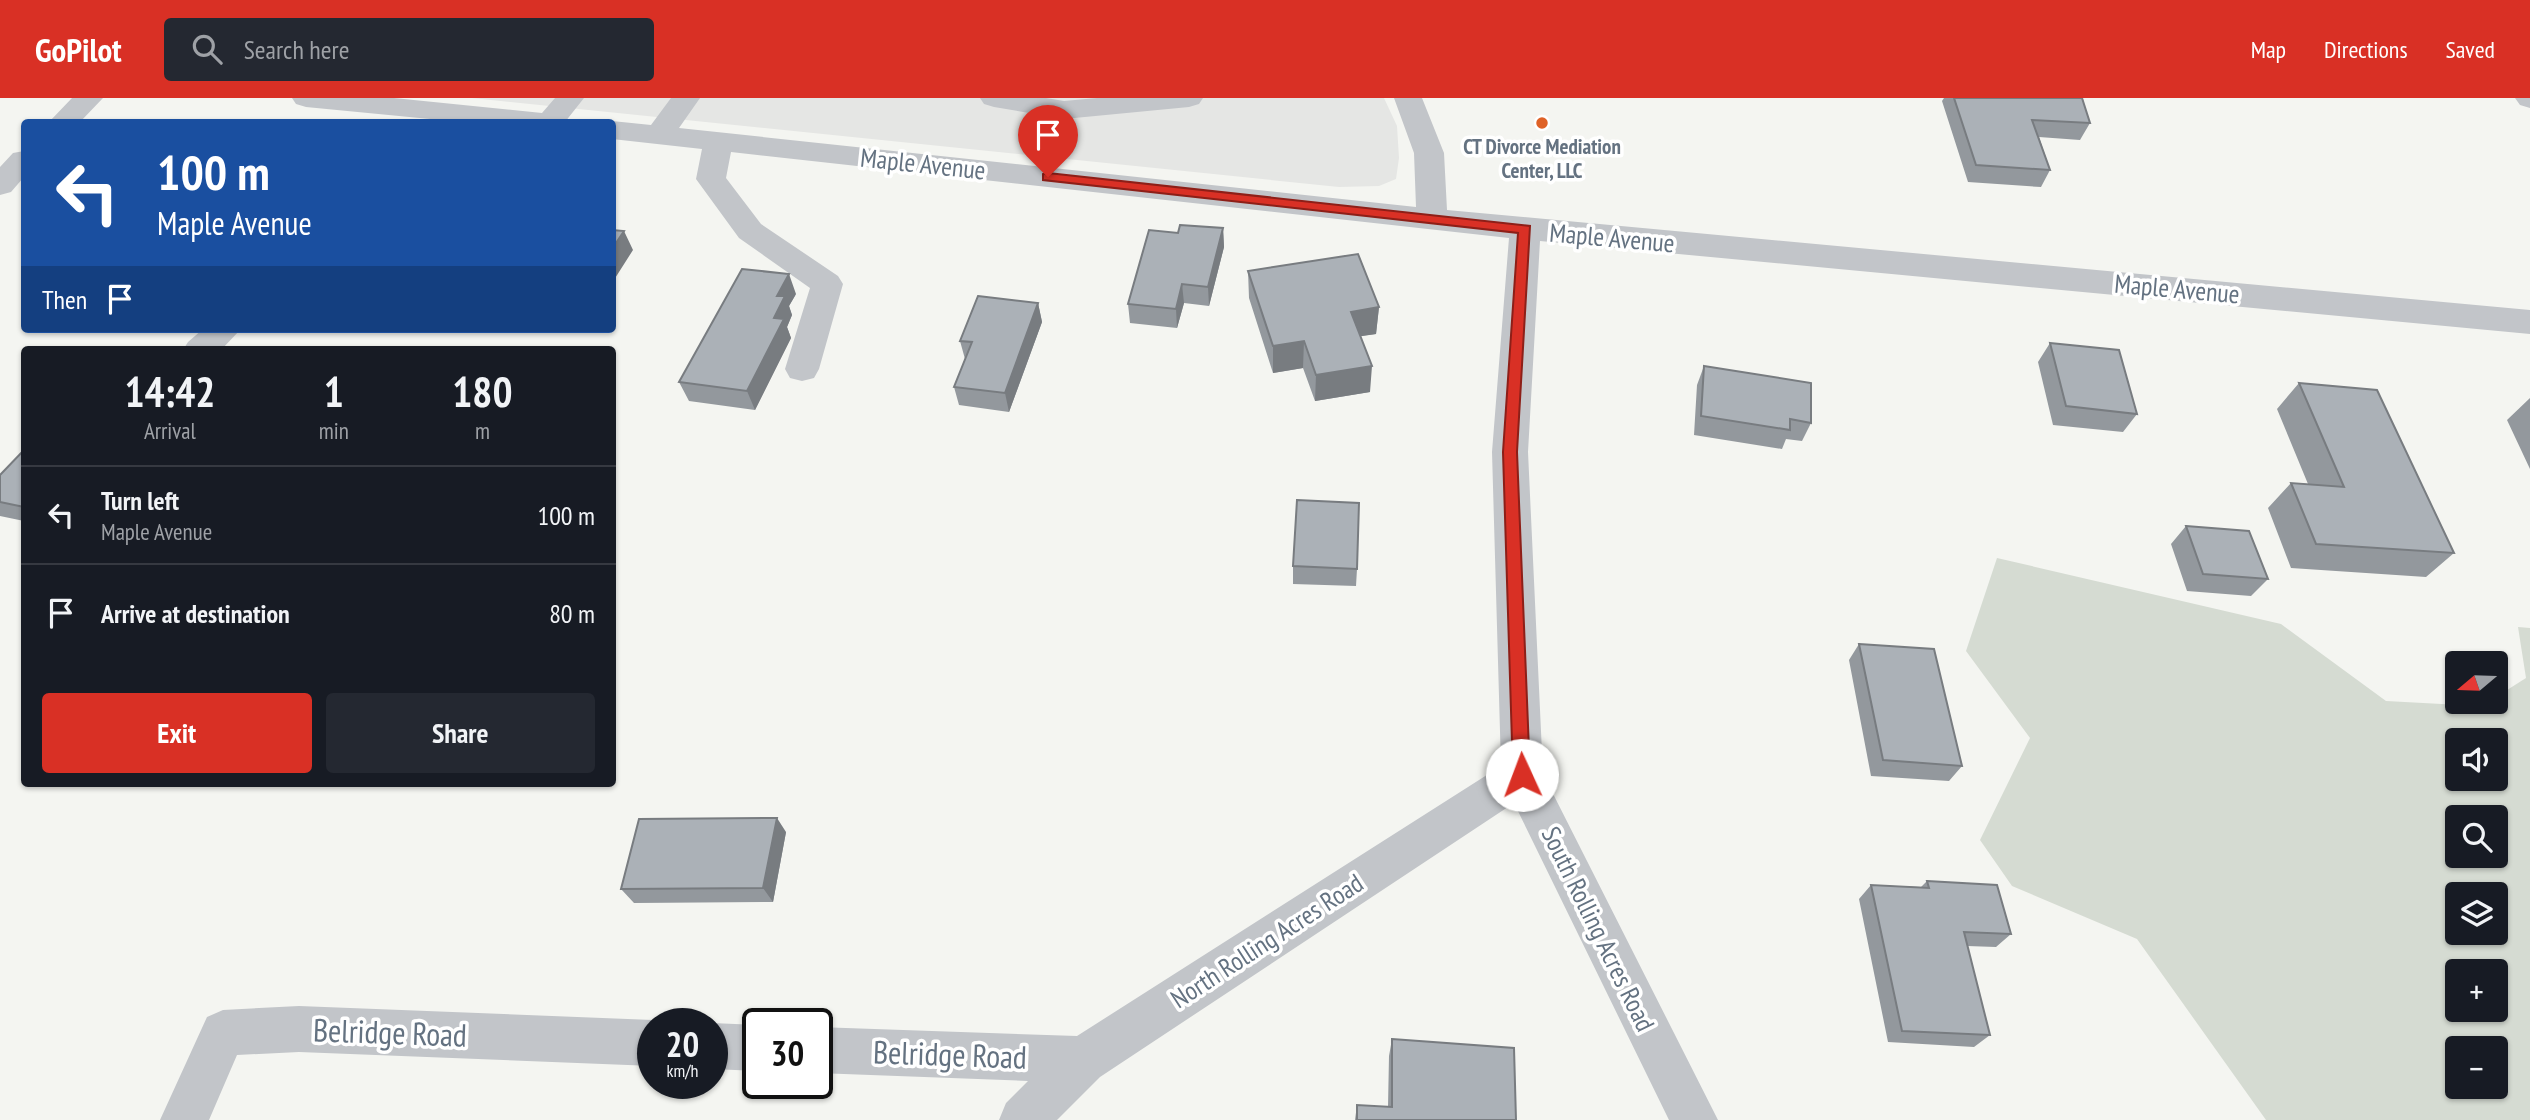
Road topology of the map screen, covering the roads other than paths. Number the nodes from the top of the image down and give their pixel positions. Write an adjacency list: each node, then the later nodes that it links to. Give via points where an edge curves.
1 (89, 98): 10 (street)
2 (306, 98): 8 (street)
3 (570, 98): 12 (street)
4 (686, 98): 14 (street)
5 (994, 98): 6 (street, via 1064,110)
6 (1189, 98)
7 (1408, 98): 18 (street, via 1429,153)
8 (398, 102): 9 (street)
9 (426, 116): 11 (street)
10 (66, 119)
11 (487, 119)
12 (551, 119)
13 (616, 130): 14 (street, Maple Avenue)
14 (659, 135): 15 (street, Maple Avenue)
15 (719, 141): 18 (street, Maple Avenue); 23 (street, via 711,178 750,231 827,284)
16 (21, 163): 17 (street)
17 (0, 185)
18 (1432, 219): 19 (street, Maple Avenue)
19 (1525, 229): 20 (street, Maple Avenue); 24 (street, South Rolling Acres Road, via 1510,452)
20 (2530, 322)
21 (219, 333): 22 (street)
22 (205, 346)
23 (802, 369)
24 (1522, 775): 27 (street, North Rolling Acres Road); 30 (street, South Rolling Acres Road)
25 (637, 1042): 28 (street, Belridge Road, via 299,1029 223,1033)
26 (833, 1051): 27 (street, Belridge Road)
27 (1083, 1060): 29 (street, North Rolling Acres Road)
28 (184, 1120)
29 (1023, 1120)
30 (1693, 1120)

